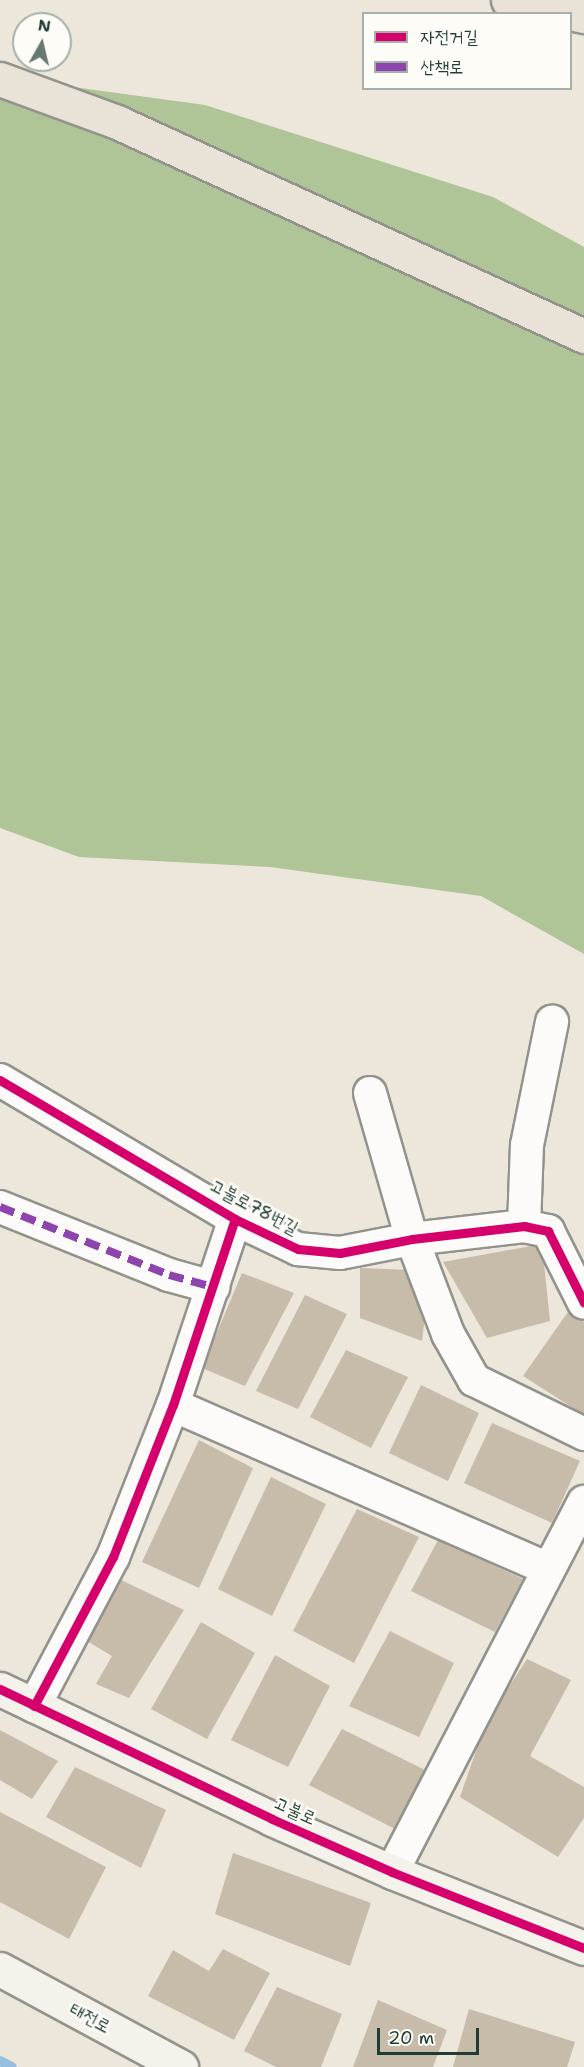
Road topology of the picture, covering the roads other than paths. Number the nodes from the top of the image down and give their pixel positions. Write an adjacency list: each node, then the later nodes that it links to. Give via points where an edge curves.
1 (508, 0): 2 (highway)
2 (565, 12)
3 (0, 79): 4 (highway, via 117,122)
4 (584, 336)
5 (552, 1023): 10 (street, via 526,1145)
6 (0, 1080): 9 (street, 고불로78번길)
7 (370, 1093): 11 (street)
8 (0, 1207): 12 (street, via 169,1275)
9 (236, 1219): 11 (street, 고불로78번길, via 298,1249 340,1253); 12 (street)
10 (524, 1226): 11 (street, 고불로78번길); 13 (street, 고불로78번길, via 548,1231)
11 (412, 1239): 15 (street, via 448,1334 474,1380)
12 (213, 1287): 14 (street)
13 (584, 1303)
14 (172, 1405): 17 (street); 19 (street, via 113,1557)
15 (584, 1434)
16 (584, 1502): 17 (street)
17 (549, 1569): 20 (street)
18 (0, 1689): 19 (street, 고불로)
19 (34, 1706): 20 (street, 고불로)
20 (392, 1872): 21 (street, 고불로)
21 (584, 1947)
22 (0, 1969): 23 (street, 태전로)
23 (181, 2067)

